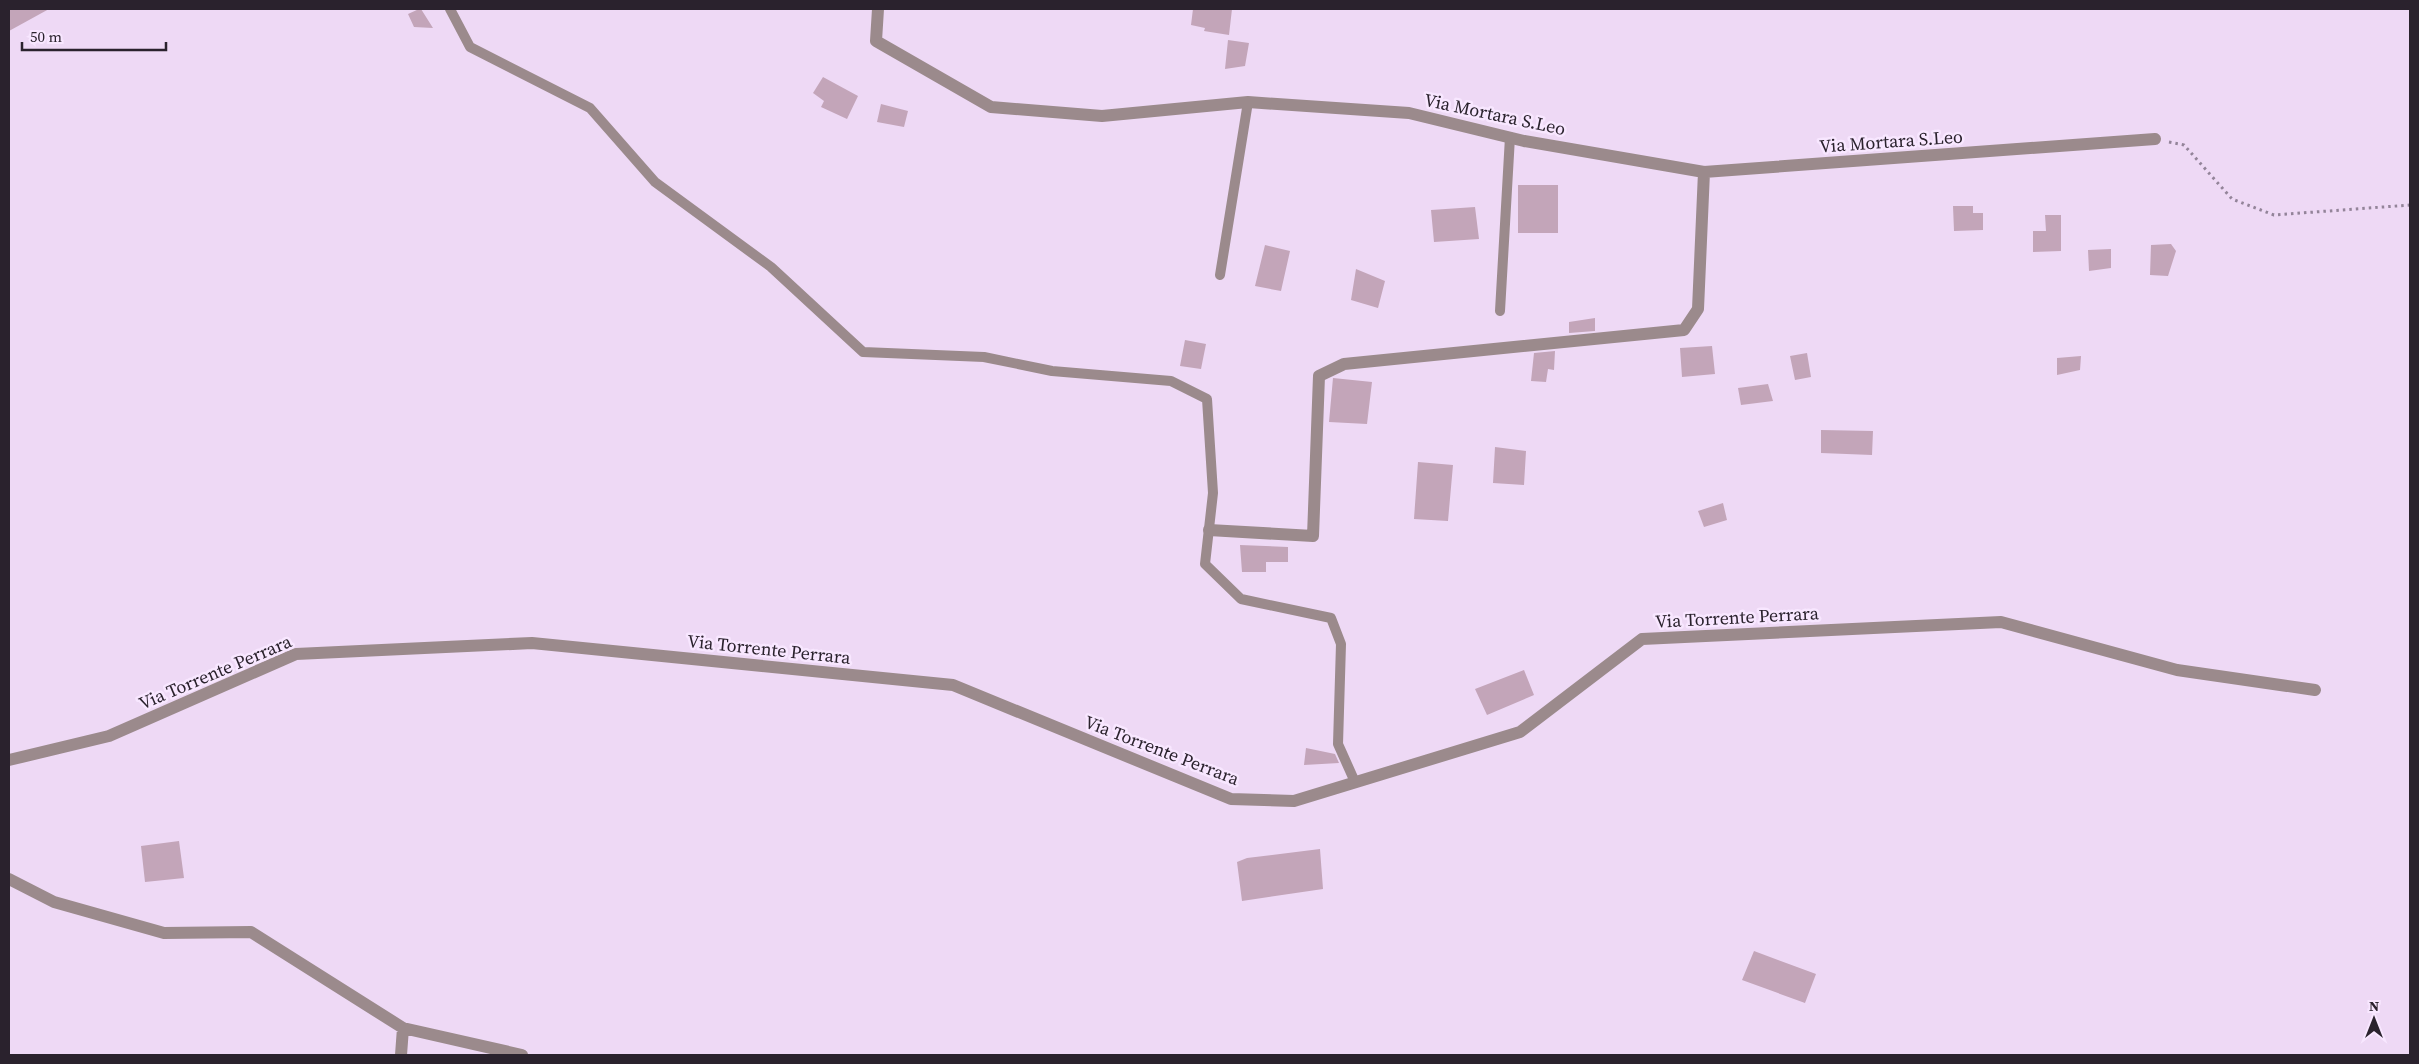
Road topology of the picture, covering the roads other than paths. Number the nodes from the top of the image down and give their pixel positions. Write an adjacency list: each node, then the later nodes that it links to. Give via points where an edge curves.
1 (450, 9): 9 (lane, via 470,47 590,108 655,182 771,267 862,352 984,357 1052,371 1171,381 1207,399 1213,493)
2 (878, 9): 3 (street, Via Mortara S.Leo, via 876,40 991,107 1102,116)
3 (1248, 102): 4 (street, Via Mortara S.Leo, via 1409,113); 7 (lane)
4 (1510, 137): 6 (street, Via Mortara S.Leo); 8 (lane)
5 (2155, 139): 6 (street, Via Mortara S.Leo)
6 (1704, 172): 9 (street, via 1698,309 1684,330 1344,364 1319,376 1313,536)
7 (1220, 275)
8 (1500, 310)
9 (1209, 530): 12 (lane, via 1205,564 1241,599 1331,618 1341,644 1338,744)
10 (2315, 690): 12 (street, Via Torrente Perrara, via 2177,670 2000,622 1642,639 1520,732)
11 (9, 760): 12 (street, Via Torrente Perrara, via 109,736 296,654 532,643 953,685 1231,799 1294,801)
12 (1355, 782)
13 (9, 879): 14 (street, via 54,902 164,933 251,932)
14 (403, 1028): 15 (street); 16 (street)
15 (401, 1055)
16 (522, 1055)

